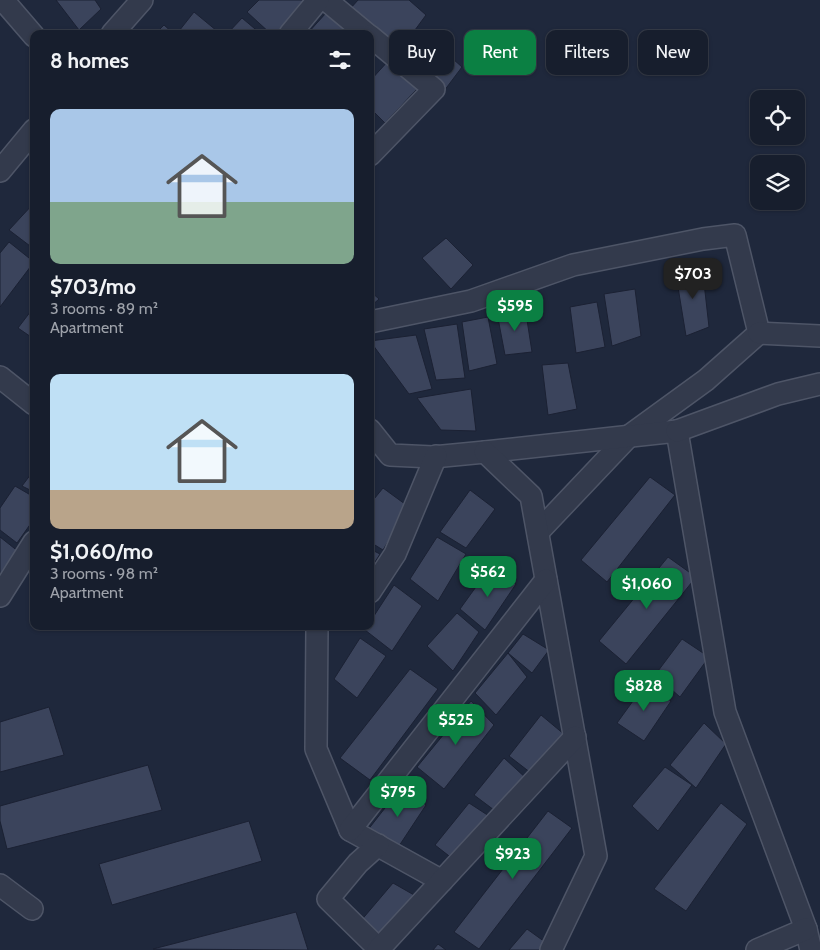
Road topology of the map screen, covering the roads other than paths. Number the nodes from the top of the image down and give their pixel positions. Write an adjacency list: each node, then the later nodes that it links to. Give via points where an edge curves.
1 (3, 0): 8 (street)
2 (142, 0): 5 (street)
3 (318, 0): 6 (street)
4 (326, 0): 7 (street)
5 (116, 30)
6 (293, 30)
7 (363, 30)
8 (30, 31)
9 (374, 39): 11 (street, via 434,89)
10 (30, 135): 12 (street)
11 (374, 151)
12 (0, 171)
13 (374, 321): 14 (street, via 471,302 573,265 734,235)
14 (759, 333): 15 (street); 21 (street, via 706,380)
15 (820, 336)
16 (0, 377): 18 (street)
17 (820, 384): 19 (street, via 778,394)
18 (30, 401)
19 (677, 431): 21 (street); 36 (street, via 724,712)
20 (374, 435): 23 (street, via 390,455)
21 (629, 436): 22 (street); 24 (street)
22 (485, 452): 23 (street); 24 (street, via 531,496)
23 (436, 456): 27 (street, via 395,554)
24 (538, 532): 26 (street)
25 (30, 548): 28 (street)
26 (546, 580): 30 (street); 31 (street)
27 (374, 586)
28 (0, 596)
29 (317, 630): 31 (street, via 316,749)
30 (574, 737): 33 (street); 38 (street, via 596,856)
31 (350, 830): 32 (street)
32 (378, 845): 33 (street); 37 (street, via 328,899)
33 (442, 881): 37 (street)
34 (0, 885): 35 (street)
35 (32, 908)
36 (806, 929): 39 (street); 40 (street)
37 (379, 950)
38 (551, 950)
39 (757, 950)
40 (811, 950)

